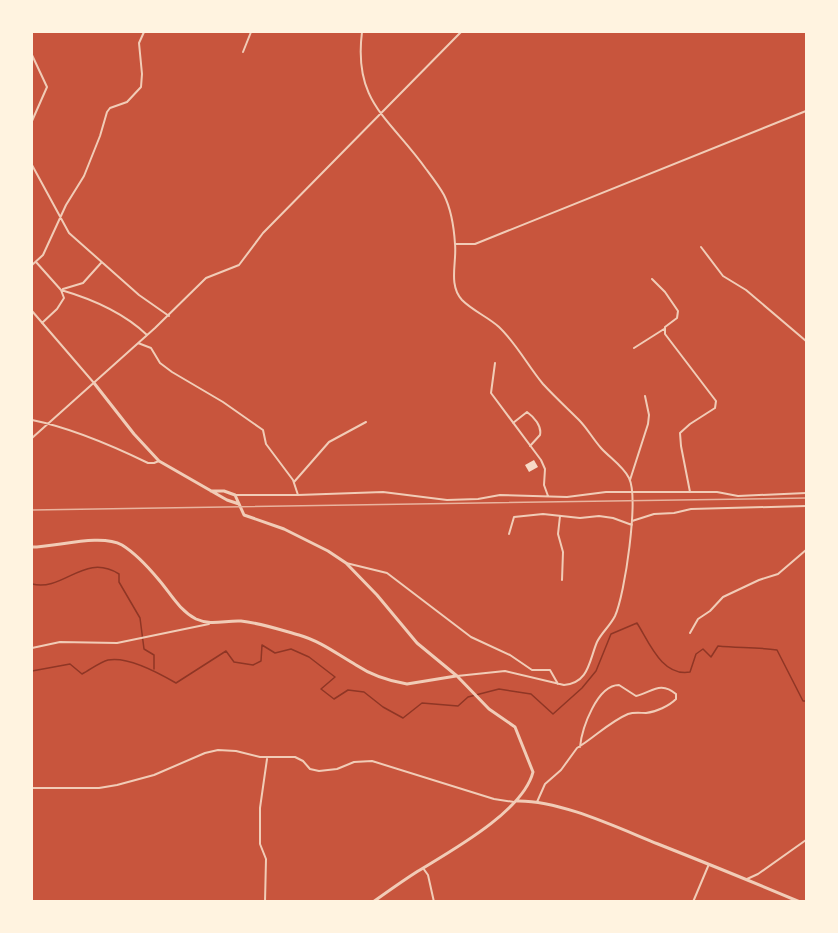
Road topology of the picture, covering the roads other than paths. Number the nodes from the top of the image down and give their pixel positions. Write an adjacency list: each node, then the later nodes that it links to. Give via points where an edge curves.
1 (144, 32): 11 (street, via 139,43 141,87 127,102 107,112 88,166)
2 (251, 32): 5 (street)
3 (362, 32): 8 (street, via 360,57 365,86)
4 (461, 32): 8 (street)
5 (243, 52)
6 (32, 55): 9 (street, via 47,87)
7 (807, 111): 12 (street, via 475,244)
8 (381, 113): 12 (street, via 442,192); 20 (street, via 263,233 239,265 206,278)
9 (32, 121)
10 (32, 165): 11 (street)
11 (60, 219): 14 (street); 15 (street, via 69,233)
12 (455, 244): 37 (street, via 454,279 459,296 498,327 541,382)
13 (701, 247): 24 (street, via 724,277 746,290)
14 (36, 262): 16 (street); 18 (street)
15 (102, 262): 18 (street, via 83,283); 20 (street)
16 (32, 265)
17 (652, 279): 22 (street, via 678,311)
18 (61, 290): 21 (street, via 64,300); 23 (street, via 107,307)
19 (32, 311): 21 (street)
20 (169, 316): 23 (street)
21 (42, 323): 28 (street)
22 (664, 329): 26 (street); 41 (street, via 717,405 680,433)
23 (147, 335): 25 (street)
24 (807, 341)
25 (138, 343): 28 (street); 38 (street, via 151,348 160,363 172,372 263,430 266,444)
26 (634, 348)
27 (495, 363): 33 (street, via 491,393)
28 (94, 383): 32 (street); 36 (street)
29 (645, 396): 37 (street, via 648,424)
30 (32, 420): 32 (street)
31 (366, 422): 38 (street, via 329,442)
32 (48, 423): 34 (street); 36 (street, via 104,442 148,463)
33 (513, 423): 35 (street); 35 (street, via 527,412 536,421 540,435)
34 (32, 438)
35 (530, 446): 45 (street, via 545,469 543,482)
36 (159, 461): 39 (street)
37 (630, 480): 40 (street)
38 (294, 482): 44 (street)
39 (211, 491): 43 (street); 46 (street)
40 (631, 492): 41 (street); 45 (street); 49 (street)
41 (690, 492): 42 (street, via 738,496)
42 (807, 493)
43 (236, 495): 44 (street); 46 (street)
44 (298, 495): 45 (street, via 389,493 435,500)
45 (548, 496)
46 (239, 504): 53 (street, via 245,516 284,529)
47 (807, 506): 49 (street, via 691,509 654,514)
48 (560, 516): 49 (street, via 613,518); 50 (street, via 515,516); 54 (street)
49 (632, 523): 59 (street, via 615,616 598,639 583,678 569,685)
50 (509, 534)
51 (32, 547): 55 (street, via 100,541 121,544 158,578 186,612)
52 (807, 550): 56 (street, via 782,572 723,597 698,619)
53 (346, 563): 58 (street, via 412,637); 59 (street, via 387,573 460,630 532,670 550,670)
54 (562, 580)
55 (210, 624): 57 (street, via 105,644 60,642); 58 (street, via 247,622 299,635 358,667 400,683)
56 (690, 633)
57 (32, 648)
58 (457, 676): 59 (street, via 505,671); 63 (street, via 489,709 516,727 520,735 533,772)
59 (558, 684)
60 (580, 747): 60 (street, via 582,729 590,713 611,686 620,685 636,696 655,688 669,689 675,694 672,702 653,711 627,715); 64 (street, via 545,784)
61 (267, 758): 62 (street, via 218,750 117,785); 63 (street, via 295,757 319,771 354,762 372,762 494,799); 69 (street, via 260,808 260,844 266,859)
62 (32, 788)
63 (517, 801): 64 (street); 67 (street)
64 (537, 802): 66 (street, via 599,821)
65 (807, 840): 68 (street)
66 (709, 864): 68 (street); 72 (street)
67 (423, 868): 70 (street); 71 (street)
68 (747, 879): 73 (street)
69 (265, 902)
70 (373, 902)
71 (434, 902)
72 (693, 902)
73 (800, 902)

